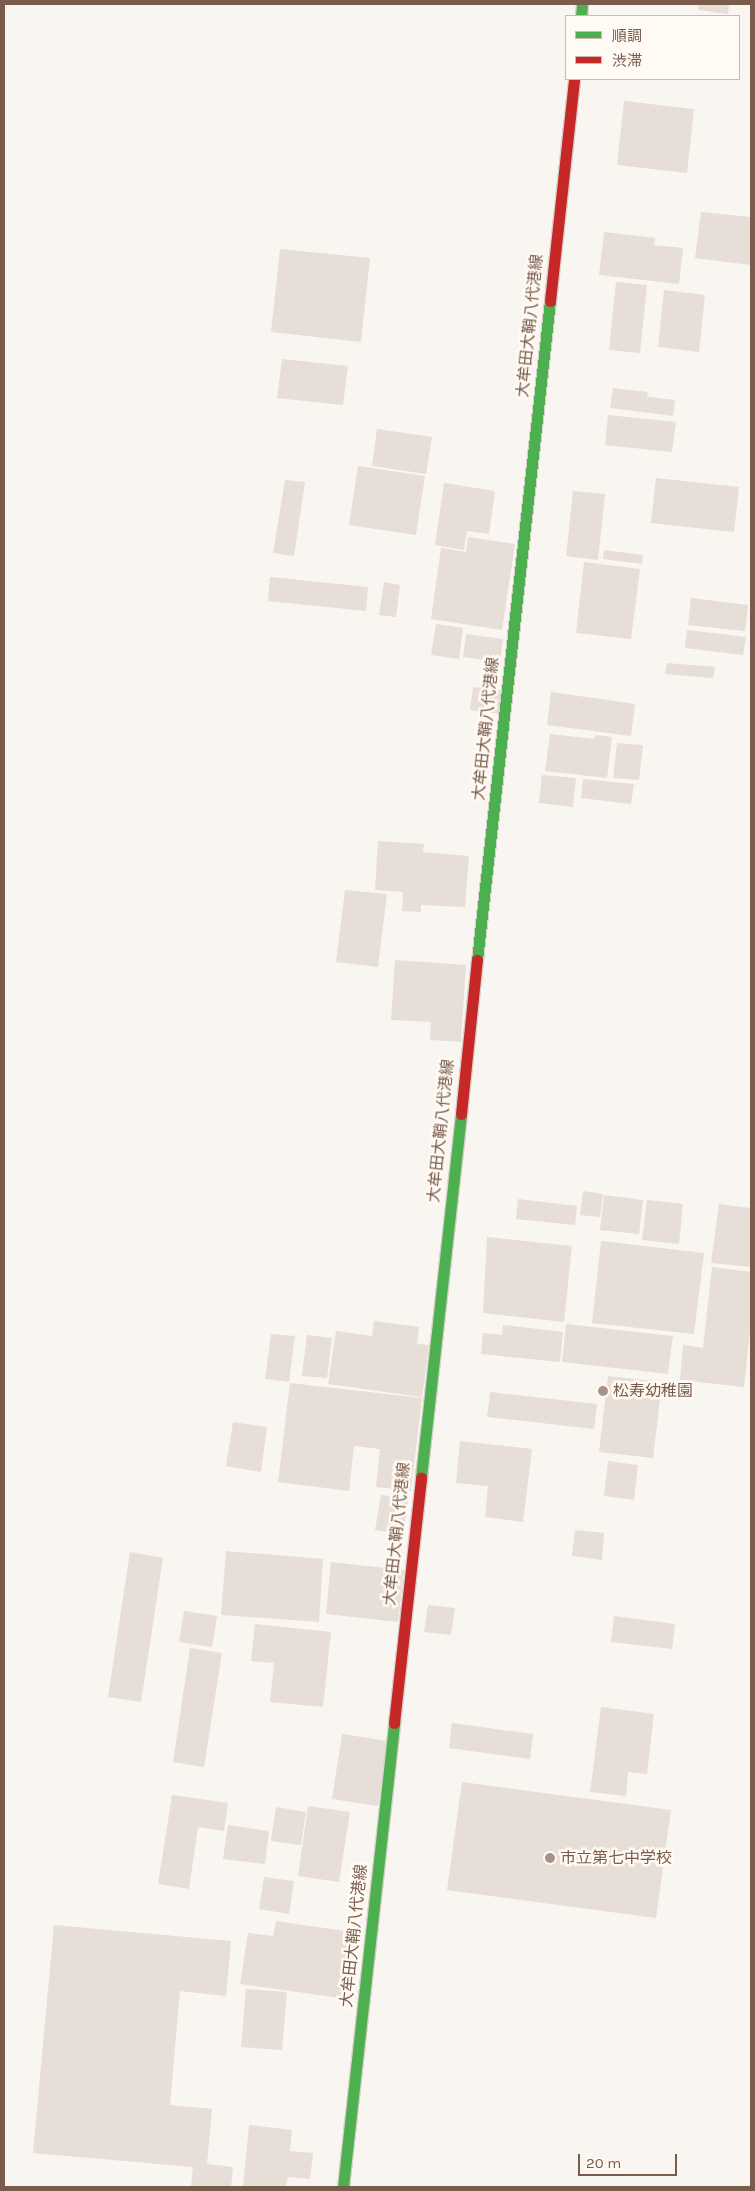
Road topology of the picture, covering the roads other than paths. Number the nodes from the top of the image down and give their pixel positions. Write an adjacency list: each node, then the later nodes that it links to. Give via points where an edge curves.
1 (574, 80): 2 (main road, 大牟田大鞘八代港線)
2 (343, 2187)

